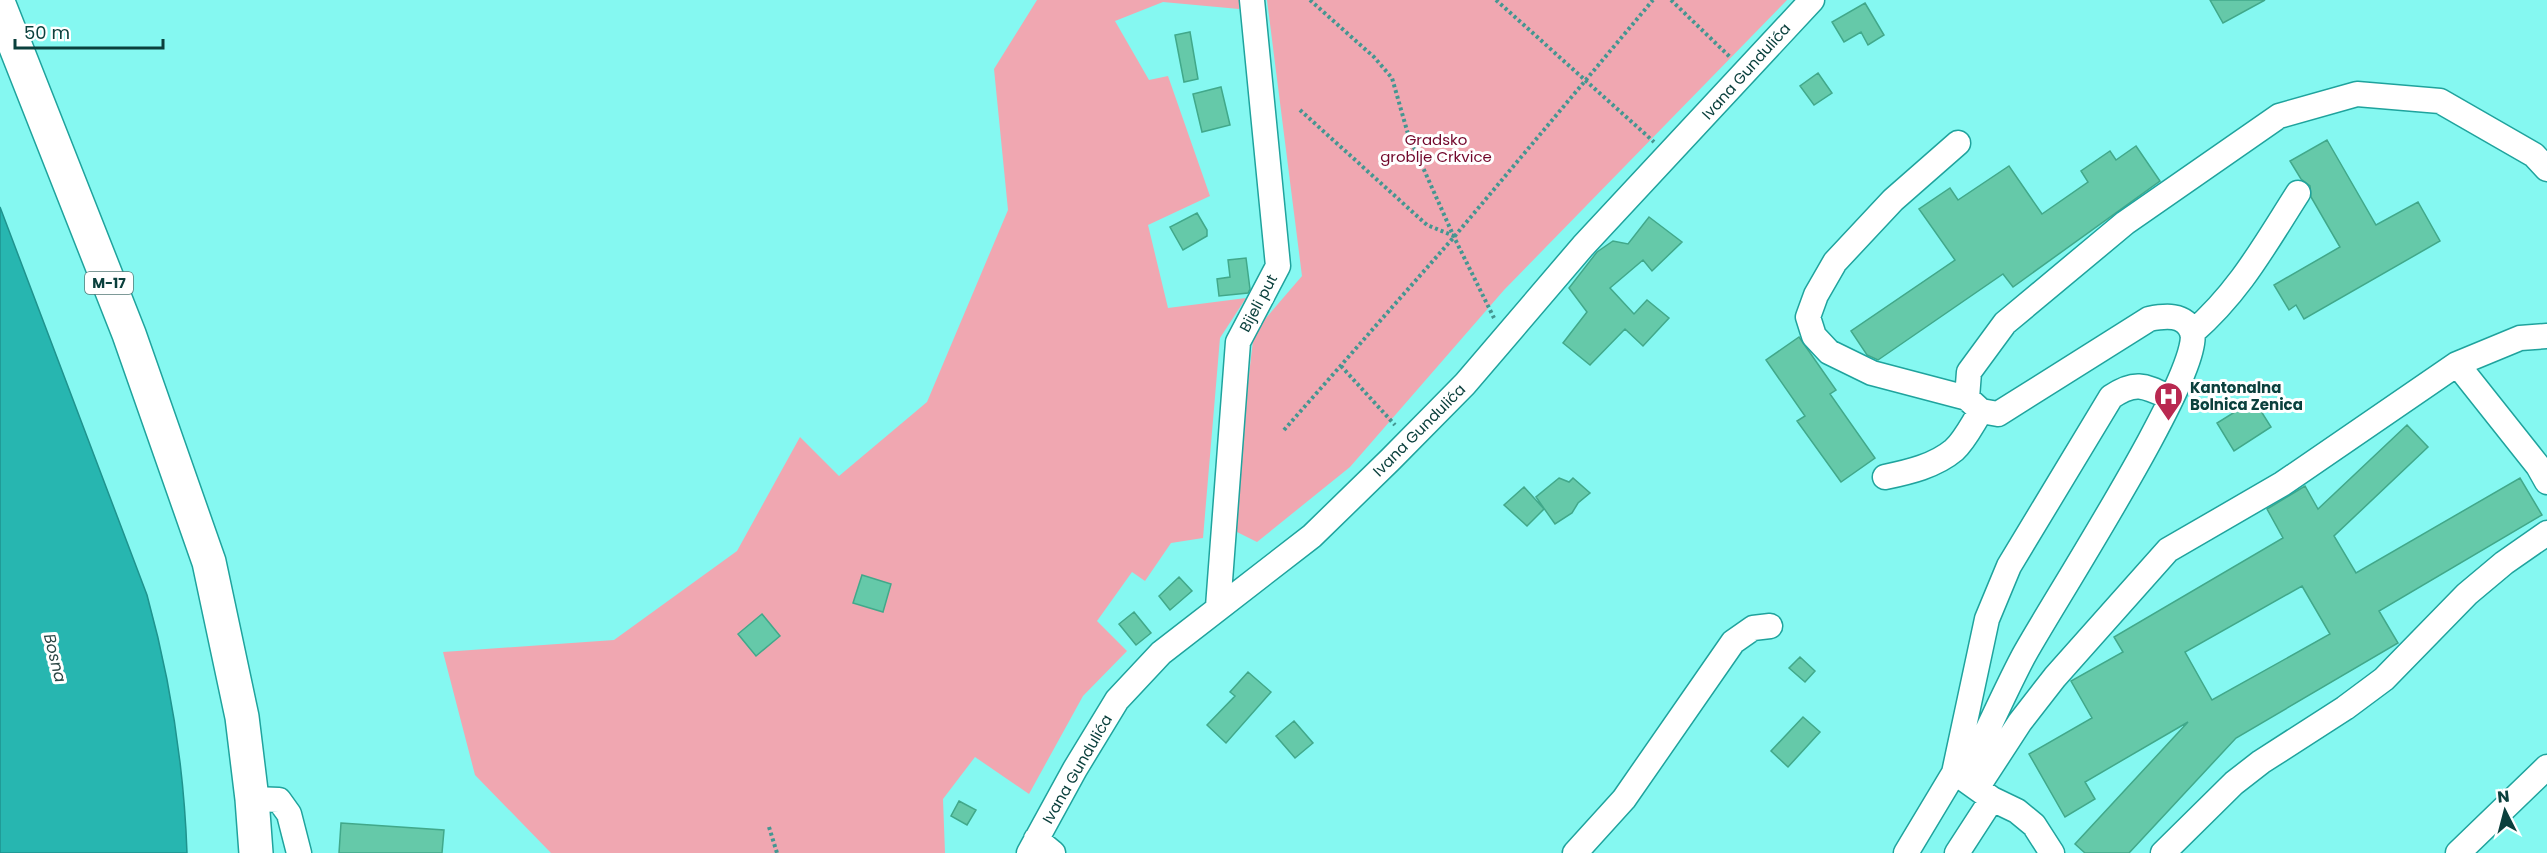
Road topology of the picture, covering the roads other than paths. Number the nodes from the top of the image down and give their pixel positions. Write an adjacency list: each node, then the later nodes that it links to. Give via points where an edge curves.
1 (1251, 0): 15 (street, Bijeli put, via 1278,266 1238,342)
2 (1812, 0): 15 (street, Ivana Gundulića, via 1583,246 1465,384 1311,536)
3 (0, 7): 19 (highway, M-17, via 129,334 207,556 242,717)
4 (1958, 143): 11 (street, via 1893,200 1835,262 1808,316 1814,336 1828,352 1872,373)
5 (2547, 169): 11 (street, via 2534,155 2440,101 2357,94 2279,116 2125,223 2005,323 1970,372)
6 (2298, 193): 7 (street, via 2240,284)
7 (2192, 333): 10 (street, via 2191,349); 11 (street, via 2183,321 2168,315 2149,319 1998,414)
8 (2547, 336): 9 (street, via 2520,338)
9 (2457, 364): 13 (street); 18 (street, via 2282,483 2168,550 2055,677)
10 (2171, 398): 18 (street, via 2117,501 2024,656); 18 (street, via 2143,386 2125,387 2111,397 2009,566 1987,619)
11 (1974, 405): 12 (street, via 1955,449 1931,464)
12 (1885, 477)
13 (2547, 482)
14 (2547, 533): 27 (street, via 2467,594 2384,679 2234,783)
15 (1218, 607): 20 (street, Ivana Gundulića, via 1161,652 1117,700)
16 (1770, 626): 23 (street, via 1753,628 1733,642 1624,799)
17 (2547, 766): 28 (street)
18 (1972, 785): 24 (street); 25 (street); 26 (street, via 2034,825)
19 (252, 799): 21 (highway, M-17); 22 (street, via 279,800 289,814)
20 (1040, 848)
21 (256, 853)
22 (299, 853)
23 (1575, 853)
24 (1906, 853)
25 (1957, 853)
26 (2052, 853)
27 (2163, 853)
28 (2458, 853)

